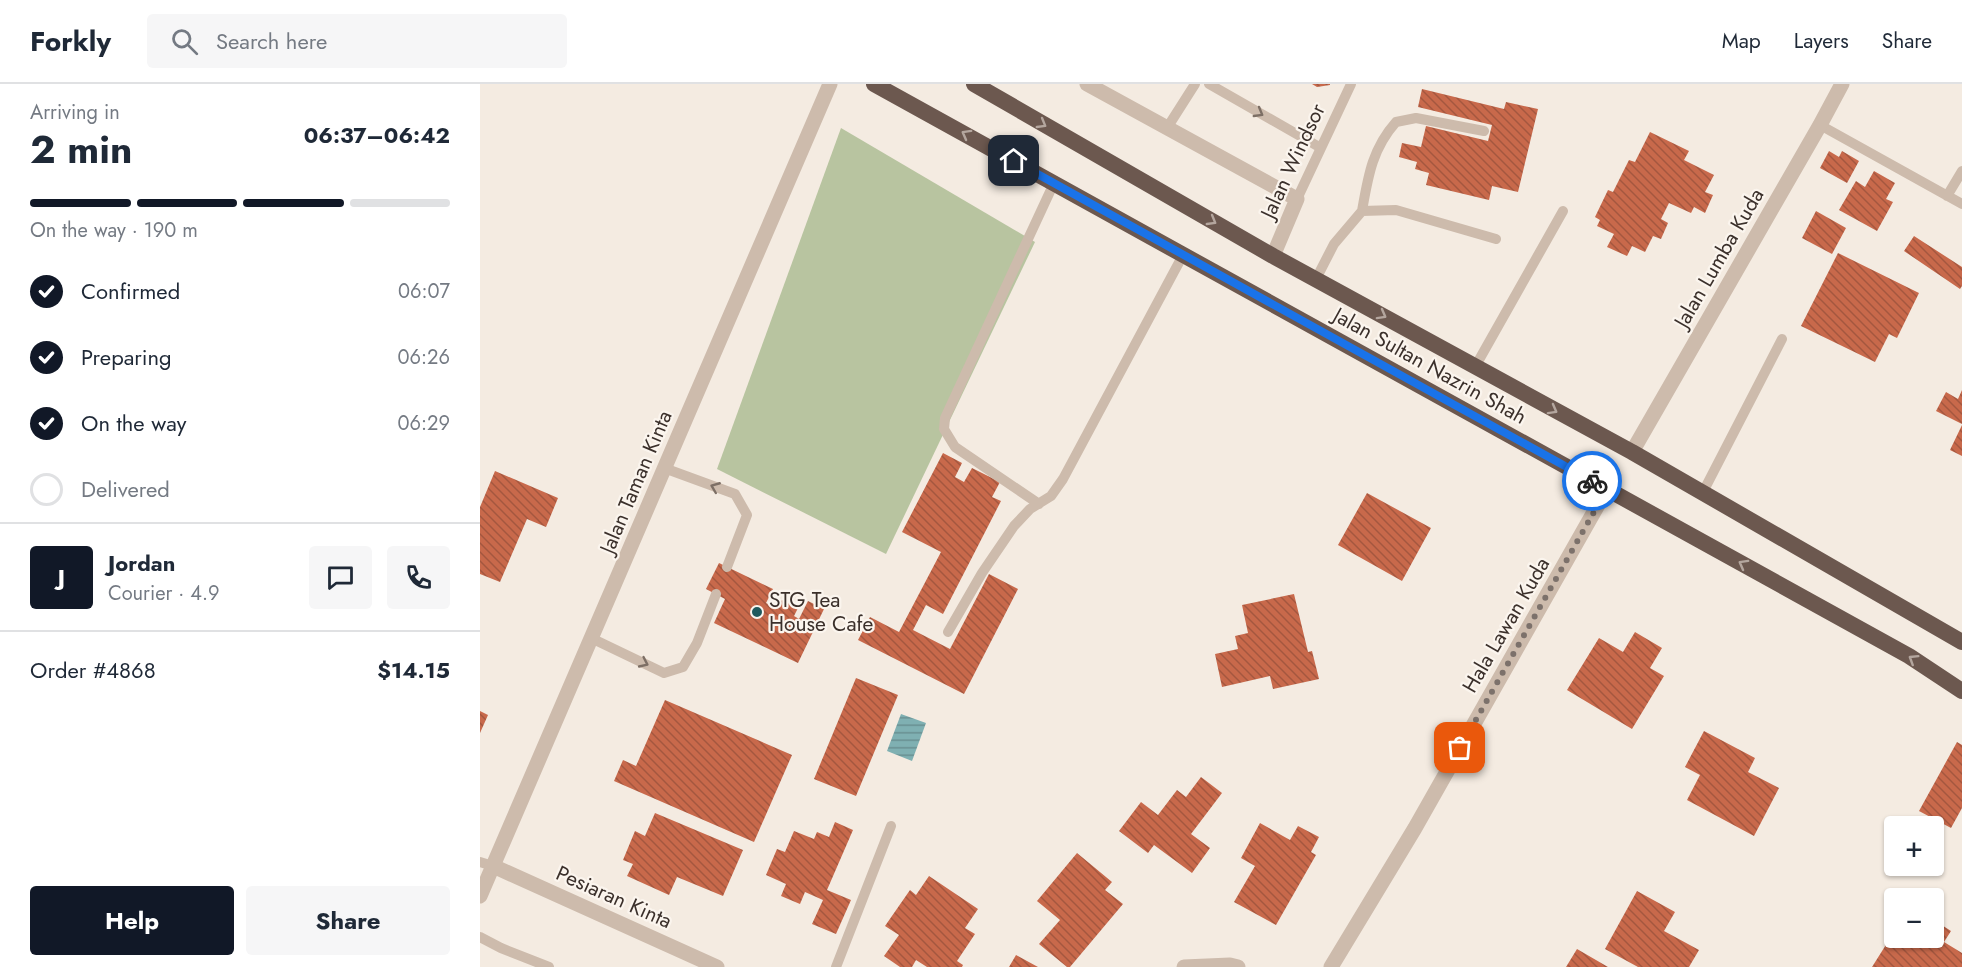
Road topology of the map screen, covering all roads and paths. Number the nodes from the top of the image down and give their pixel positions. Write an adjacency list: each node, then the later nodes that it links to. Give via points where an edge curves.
1 (830, 84): 27 (street, Jalan Taman Kinta)
2 (874, 84): 14 (highway, Jalan Sultan Nazrin Shah, one-way to 2)
3 (974, 84): 22 (highway, Jalan Sultan Nazrin Shah, one-way to 22)
4 (1087, 84): 10 (street)
5 (1195, 84): 10 (lane)
6 (1209, 84): 12 (lane, one-way to 12)
7 (1351, 84): 12 (lane, Jalan Windsor)
8 (1842, 84): 9 (street, Jalan Lumba Kuda)
9 (1820, 125): 15 (lane); 26 (street, Jalan Lumba Kuda)
10 (1167, 128): 16 (street)
11 (1484, 131): 19 (lane, via 1416,118 1396,122 1370,165)
12 (1321, 148): 16 (lane, Jalan Windsor)
13 (1962, 171): 15 (lane)
14 (1054, 183): 21 (highway, Jalan Sultan Nazrin Shah); 30 (lane, via 945,418 944,429 960,451)
15 (1947, 196): 17 (lane)
16 (1297, 199): 22 (street, Jalan Windsor)
17 (1962, 204)
18 (1563, 211): 25 (lane)
19 (1362, 212): 20 (lane, via 1396,210); 23 (lane, via 1334,244)
20 (1496, 240)
21 (1183, 255): 28 (highway, Jalan Sultan Nazrin Shah); 30 (lane, via 1063,478 1051,496)
22 (1273, 256): 23 (highway, Jalan Sultan Nazrin Shah)
23 (1316, 279): 25 (highway, Jalan Sultan Nazrin Shah, one-way to 25)
24 (1782, 339): 29 (lane)
25 (1475, 367): 26 (highway, Jalan Sultan Nazrin Shah, one-way to 26)
26 (1632, 452): 29 (highway, Jalan Sultan Nazrin Shah)
27 (664, 468): 31 (lane, one-way to 27, via 747,515 735,495); 34 (street, Jalan Taman Kinta)
28 (1607, 489): 36 (highway, Jalan Sultan Nazrin Shah, one-way to 28, via 1909,656); 46 (street, Hala Lawan Kuda, via 1415,828)
29 (1702, 494): 35 (highway, Jalan Sultan Nazrin Shah)
30 (1039, 504): 33 (lane, via 1014,526)
31 (727, 567)
32 (716, 594): 34 (lane, one-way to 32, via 664,673 684,667)
33 (948, 632)
34 (591, 638): 38 (street, Jalan Taman Kinta)
35 (1962, 642)
36 (1962, 691)
37 (891, 826): 43 (lane)
38 (486, 864): 39 (street, Jalan Taman Kinta); 42 (street, Pesiaran Kinta)
39 (480, 896)
40 (480, 937): 41 (lane)
41 (549, 967)
42 (717, 967)
43 (836, 967)
44 (1184, 967): 45 (street)
45 (1238, 967)
46 (1331, 967)

